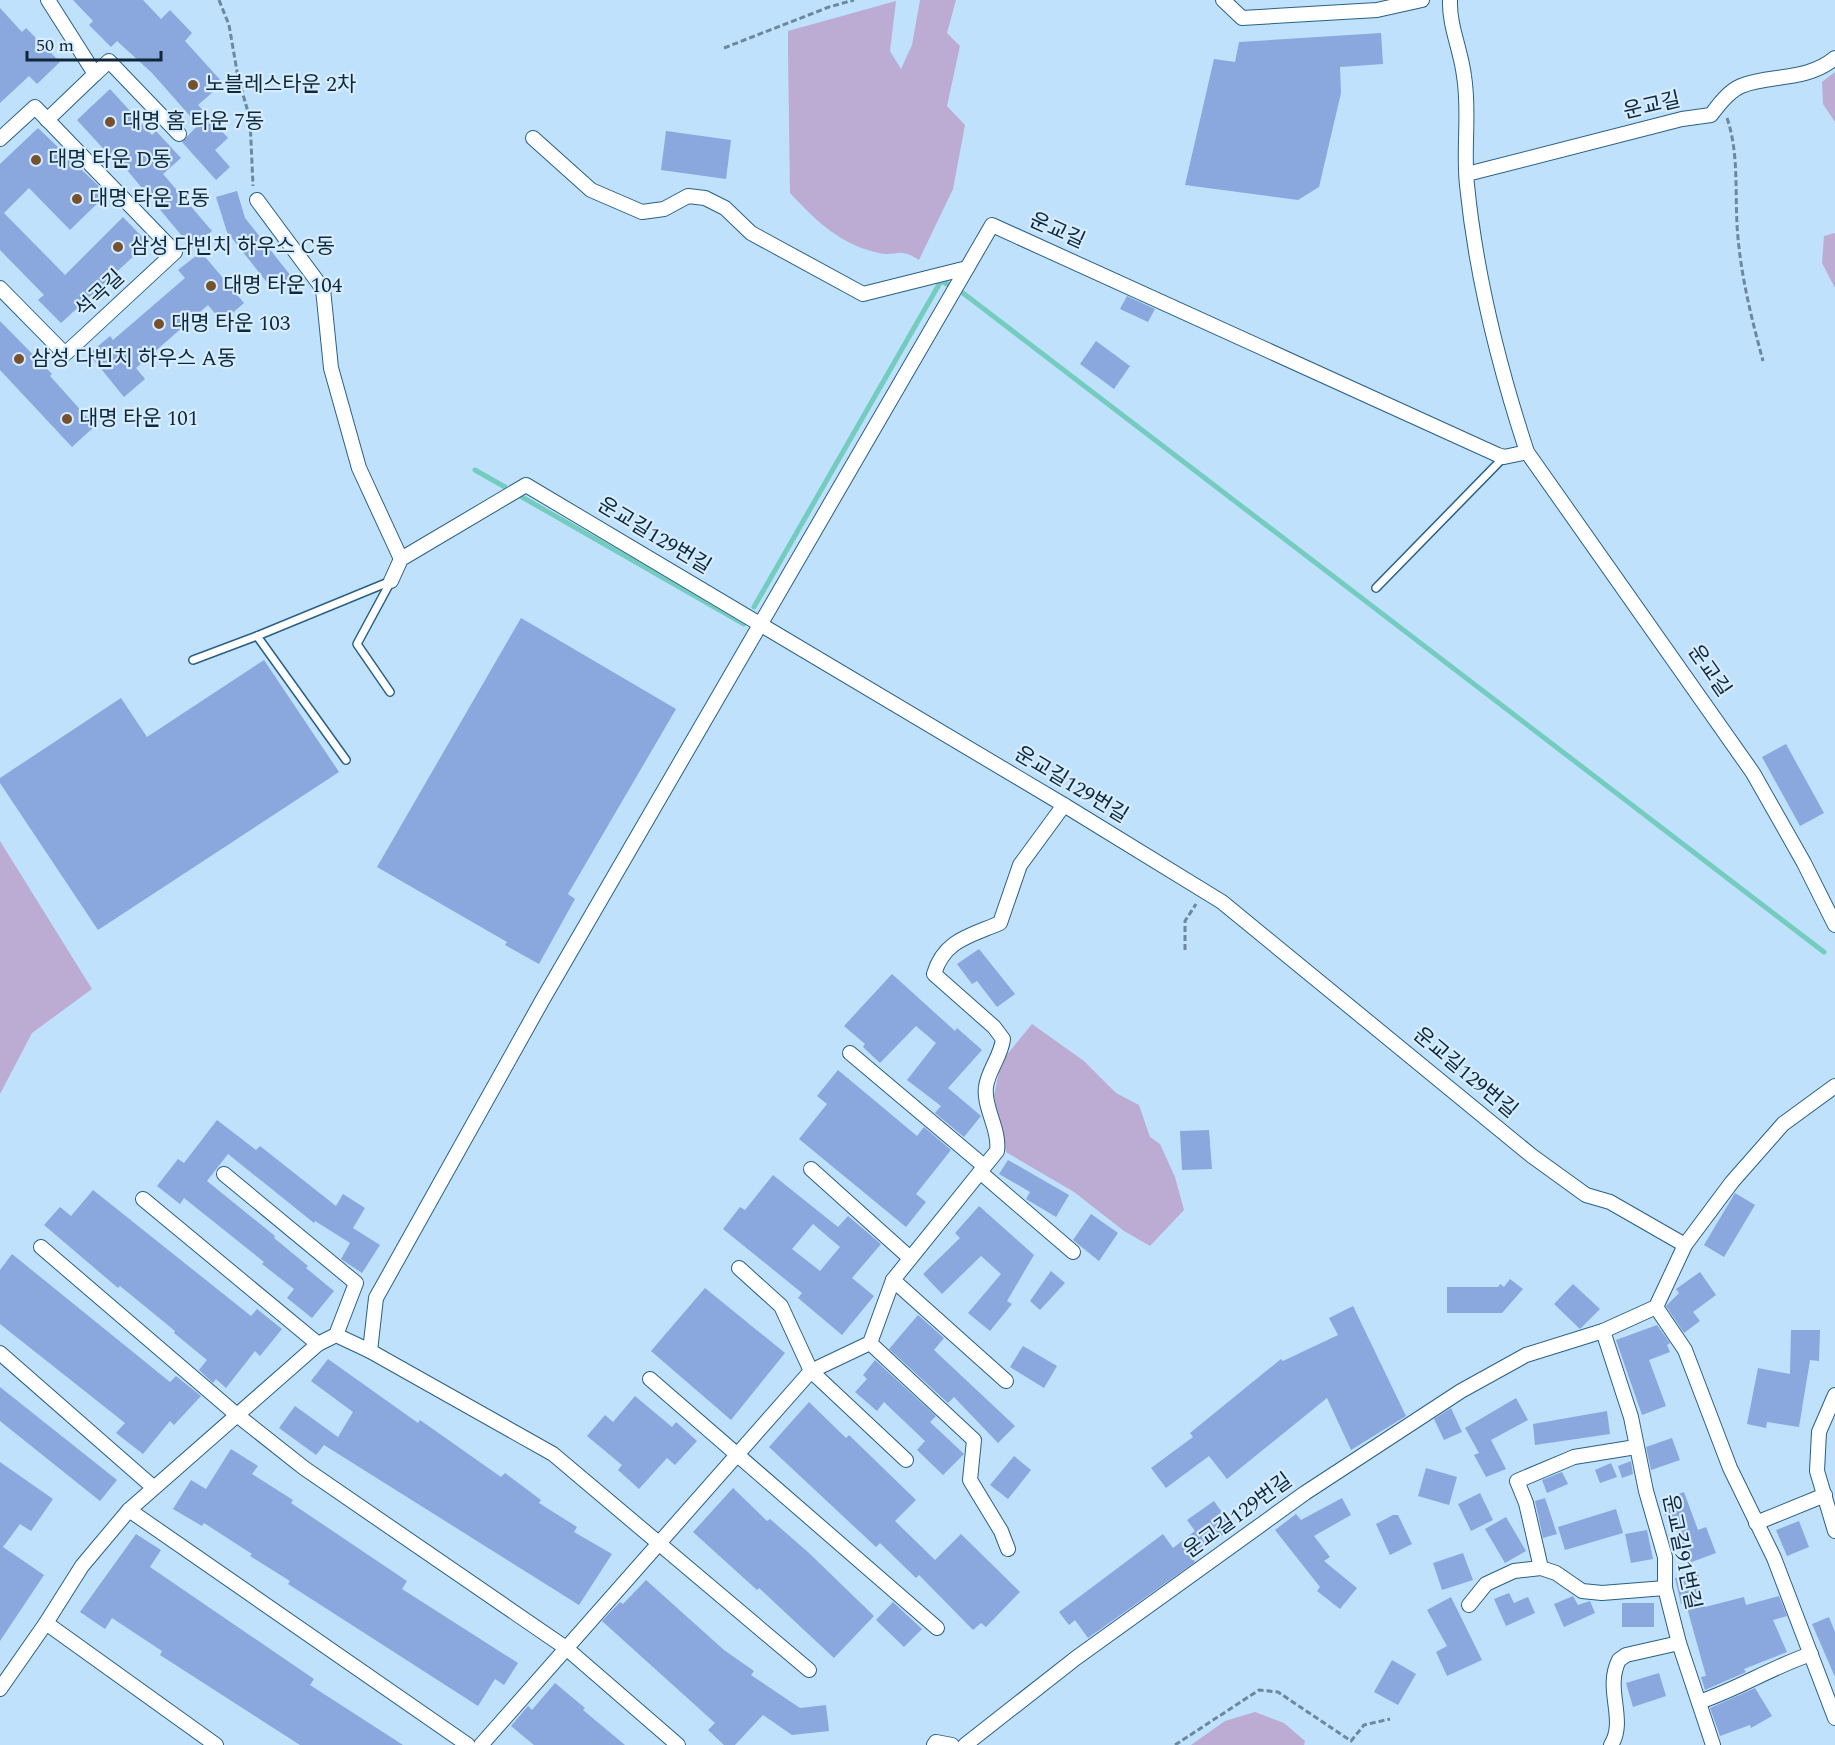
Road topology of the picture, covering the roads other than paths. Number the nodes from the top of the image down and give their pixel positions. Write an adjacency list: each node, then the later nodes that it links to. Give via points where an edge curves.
1 (48, 0): 6 (street)
2 (1223, 0): 3 (street, via 1242,18 1377,10)
3 (1422, 0)
4 (1450, 0): 11 (street, 운교길, via 1464,76)
5 (1835, 58): 11 (street, 운교길, via 1799,76 1741,86 1711,114)
6 (95, 74): 7 (street); 8 (street, via 109,61)
7 (47, 120): 10 (street, via 35,107); 14 (street, 석곡길, via 175,252 65,354)
8 (179, 134)
9 (533, 138): 13 (street, via 591,190 642,212 664,209 688,196 705,198 725,208 751,233 863,294)
10 (0, 139)
11 (1467, 174): 15 (street, 운교길, via 1485,290 1512,408)
12 (257, 200): 17 (street, via 323,289 331,368 359,468)
13 (967, 268): 16 (street, 운교길, via 992,225); 20 (street, 운교길)
14 (0, 288)
15 (1527, 452): 16 (street); 26 (street, 운교길, via 1753,773)
16 (1504, 457): 19 (lane)
17 (401, 559): 18 (street); 20 (street, 운교길129번길, via 526,485)
18 (391, 580): 21 (lane); 23 (lane, via 357,644)
19 (1376, 588)
20 (759, 624): 25 (street, 운교길129번길); 44 (street, 운교길, via 376,1298)
21 (257, 636): 22 (lane); 24 (lane)
22 (193, 660)
23 (390, 692)
24 (346, 760)
25 (1064, 805): 30 (street, via 1020,865 1000,923 956,941 939,957 934,974 1003,1039 985,1089 999,1140 997,1151); 33 (street, 운교길129번길, via 1204,892 1267,937 1532,1156 1586,1195 1610,1202)
26 (1835, 925)
27 (850, 1053): 30 (street)
28 (1835, 1086): 33 (street, via 1783,1124 1731,1182)
29 (810, 1169): 36 (street)
30 (982, 1169): 35 (street); 36 (street)
31 (224, 1174): 41 (street, via 356,1283)
32 (143, 1198): 43 (street)
33 (1685, 1245): 39 (street)
34 (41, 1247): 50 (street)
35 (1073, 1252)
36 (910, 1258): 38 (street)
37 (739, 1268): 46 (street, via 781,1306)
38 (893, 1280): 42 (street); 48 (street)
39 (1656, 1307): 40 (street, 운교길129번길); 57 (street, via 1685,1350 1730,1468)
40 (1604, 1331): 51 (street, 운교길91번길, via 1631,1417); 79 (street, 운교길129번길, via 1526,1355 1461,1391 1305,1493 1076,1658)
41 (336, 1335): 43 (street); 44 (street)
42 (870, 1343): 46 (street); 60 (street, via 974,1440 970,1480)
43 (318, 1344): 50 (street)
44 (370, 1351): 59 (street, via 553,1454)
45 (0, 1353): 54 (street)
46 (811, 1371): 52 (street); 53 (street)
47 (650, 1379): 52 (street)
48 (1006, 1381)
49 (1835, 1395): 55 (street, via 1819,1432 1817,1471)
50 (237, 1414): 54 (street); 67 (street, via 304,1468)
51 (1636, 1447): 61 (street, via 1574,1457 1517,1481); 62 (street, 운교길91번길, via 1665,1557)
52 (737, 1455): 59 (street); 65 (street)
53 (906, 1460)
54 (153, 1487): 56 (street)
55 (1825, 1495): 57 (street); 58 (street)
56 (129, 1510): 64 (street, via 82,1566); 74 (street)
57 (1756, 1523): 68 (street, via 1774,1557)
58 (1835, 1531)
59 (660, 1543): 67 (street); 69 (street)
60 (1008, 1549)
61 (1541, 1568): 62 (street, via 1582,1591); 63 (street, via 1514,1571 1486,1584)
62 (1665, 1588): 66 (street, 운교길91번길)
63 (1469, 1605)
64 (46, 1623): 70 (street); 73 (street)
65 (937, 1628)
66 (1680, 1643): 71 (street, 운교길91번길); 80 (street, via 1619,1659 1612,1682 1617,1736)
67 (566, 1648): 75 (street); 76 (street)
68 (1811, 1654): 71 (street, via 1728,1693); 72 (street)
69 (809, 1670)
70 (0, 1689)
71 (1699, 1702): 81 (street, 운교길91번길)
72 (1835, 1718)
73 (216, 1745)
74 (468, 1745)
75 (481, 1745)
76 (678, 1745)
77 (934, 1745): 78 (street)
78 (952, 1745)
79 (965, 1745)
80 (1611, 1745)
81 (1713, 1745)

